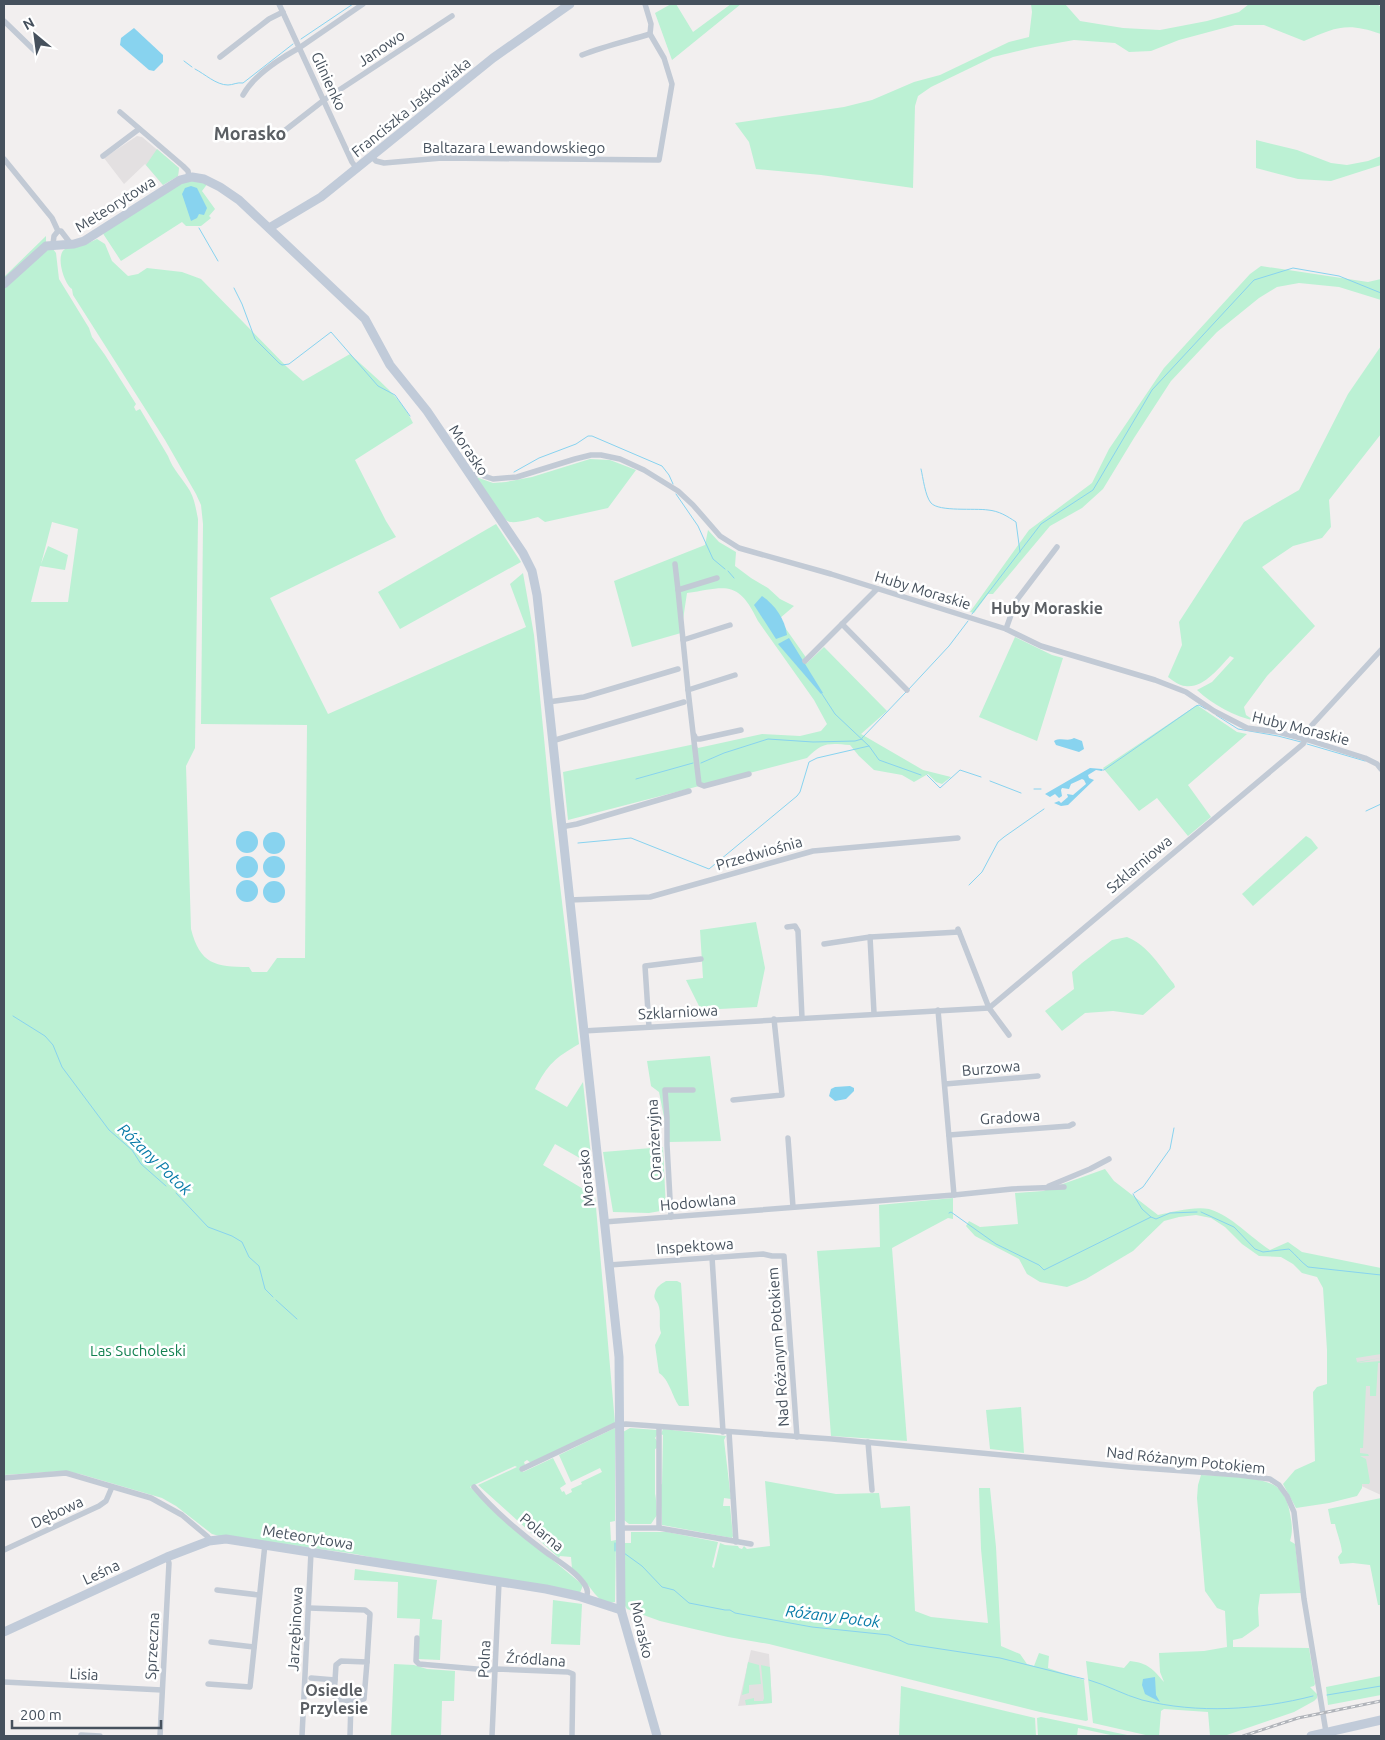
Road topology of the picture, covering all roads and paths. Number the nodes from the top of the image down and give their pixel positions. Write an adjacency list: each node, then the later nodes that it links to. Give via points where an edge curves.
1 (279, 4): 5 (street, Glinienko)
2 (363, 4): 9 (street)
3 (570, 4): 19 (street, Franciszka Jaśkowiaka, via 492,58)
4 (646, 4): 8 (street)
5 (283, 12): 9 (street, Glinienko); 12 (street)
6 (452, 16): 14 (street, Janowo)
7 (4, 21): 10 (street)
8 (650, 34): 11 (street); 19 (street, Baltazara Lewandowskiego, via 664,58 672,84 659,160 442,158 384,162)
9 (300, 48): 13 (street, via 252,81); 14 (street, Glinienko)
10 (35, 51)
11 (582, 56)
12 (220, 57)
13 (243, 95)
14 (324, 100): 17 (street, Janowo); 21 (street, Glinienko)
15 (120, 112): 16 (street)
16 (139, 129): 18 (street); 22 (street, via 183,166)
17 (274, 139)
18 (103, 156)
19 (372, 157): 21 (street, Franciszka Jaśkowiaka)
20 (4, 159): 24 (street, via 52,218)
21 (357, 169): 23 (street, Franciszka Jaśkowiaka, via 312,203)
22 (191, 177): 23 (street, Morasko, via 220,187); 26 (street, Meteorytowa, via 174,183 86,240)
23 (269, 228): 28 (street, Morasko, via 365,319 390,365 427,411)
24 (58, 231): 25 (street); 26 (street, via 62,231)
25 (53, 244): 26 (street, Meteorytowa); 27 (street, via 42,249)
26 (70, 244)
27 (4, 284)
28 (470, 476): 32 (street, Huby Moraskie, via 509,478 584,456 620,459 686,497 729,543); 44 (street, Morasko, via 532,571)
29 (1057, 547): 36 (street, via 1016,601)
30 (675, 564): 33 (street)
31 (716, 578): 33 (street)
32 (877, 589): 34 (street); 36 (street, Huby Moraskie)
33 (678, 590): 37 (street)
34 (842, 624): 39 (street); 43 (street)
35 (730, 625): 37 (street)
36 (1006, 629): 48 (street, Huby Moraskie, via 1042,646 1186,692 1247,728)
37 (683, 640): 42 (street)
38 (1381, 650): 48 (street, Szklarniowa, via 1312,725)
39 (805, 660)
40 (678, 669): 44 (street, via 584,697)
41 (735, 675): 42 (street)
42 (688, 690): 47 (street)
43 (907, 690)
44 (548, 702): 49 (street, Morasko)
45 (684, 702): 49 (street)
46 (741, 730): 47 (street, via 700,739)
47 (694, 735): 51 (street, via 701,786)
48 (1305, 739): 50 (street, Huby Moraskie, via 1365,758); 60 (street, Szklarniowa, via 1303,744)
49 (552, 742): 53 (street, Morasko)
50 (1381, 769)
51 (749, 774)
52 (688, 791): 53 (street)
53 (561, 827): 55 (street, Morasko)
54 (958, 838): 55 (street, Przedwiośnia, via 812,851 650,897)
55 (569, 900): 66 (street, Morasko)
56 (787, 927): 63 (street, via 796,926 798,930)
57 (870, 937): 58 (street); 60 (street, via 958,931); 62 (street)
58 (824, 944)
59 (701, 959): 65 (street, via 645,966)
60 (989, 1008): 61 (street, Szklarniowa); 67 (street)
61 (938, 1010): 62 (street, Szklarniowa); 69 (street)
62 (874, 1014): 63 (street, Szklarniowa)
63 (802, 1018): 64 (street, Szklarniowa)
64 (774, 1019): 65 (street, Szklarniowa); 71 (street, via 782,1095)
65 (649, 1027): 66 (street, Szklarniowa)
66 (583, 1030): 81 (street, Morasko)
67 (1008, 1035)
68 (1038, 1076): 69 (street, Burzowa)
69 (945, 1084): 73 (street)
70 (693, 1090): 80 (street, Oranżeryjna, via 664,1090)
71 (734, 1100)
72 (1072, 1124): 73 (street, Gradowa)
73 (949, 1135): 78 (street)
74 (788, 1138): 79 (street)
75 (1108, 1159): 77 (street, Hodowlana)
76 (1064, 1187): 77 (street, Hodowlana)
77 (1045, 1188): 78 (street, Hodowlana)
78 (954, 1194): 79 (street, Hodowlana)
79 (793, 1207): 80 (street, Hodowlana)
80 (671, 1217): 81 (street, Hodowlana)
81 (604, 1222): 84 (street, Morasko)
82 (784, 1256): 83 (street, Inspektowa); 88 (street, Nad Różanym Potokiem)
83 (712, 1257): 84 (street, Inspektowa); 87 (street)
84 (609, 1265): 85 (street, Morasko, via 619,1357)
85 (620, 1424): 86 (street, Nad Różanym Potokiem); 90 (street); 95 (street, Morasko)
86 (659, 1427): 87 (street, Nad Różanym Potokiem); 96 (street)
87 (726, 1432): 88 (street, Nad Różanym Potokiem); 98 (street)
88 (797, 1437): 89 (street, Nad Różanym Potokiem)
89 (868, 1442): 94 (street); 123 (street, Nad Różanym Potokiem, via 1270,1479 1279,1485 1294,1512 1304,1599)
90 (522, 1469)
91 (4, 1478): 93 (street, via 66,1473)
92 (474, 1486): 107 (street, Polarna, via 504,1517 580,1579 588,1591)
93 (112, 1487): 97 (street, via 157,1500 189,1521); 101 (street, Dębowa, via 106,1501 99,1506)
94 (872, 1490)
95 (619, 1528): 96 (street); 109 (street, Morasko)
96 (659, 1528): 98 (street)
97 (211, 1541): 100 (street, Meteorytowa, via 232,1539); 103 (street, Leśna)
98 (736, 1542): 99 (street)
99 (751, 1544)
100 (265, 1545): 102 (street, Meteorytowa); 106 (street)
101 (4, 1550)
102 (311, 1552): 104 (street, Meteorytowa); 108 (street, Jarzębinowa)
103 (166, 1557): 110 (street, Leśna); 120 (street, Sprzeczna)
104 (499, 1582): 107 (street, Meteorytowa); 115 (street, Polna)
105 (217, 1590): 106 (street)
106 (259, 1594): 113 (street)
107 (586, 1599): 109 (street, Meteorytowa)
108 (309, 1608): 114 (street, via 369,1612); 127 (street, Jarzębinowa)
109 (621, 1610): 131 (street, Morasko)
110 (4, 1632)
111 (417, 1638): 115 (street, via 416,1661 419,1664)
112 (211, 1642): 113 (street)
113 (254, 1647): 119 (street, via 250,1688)
114 (367, 1662): 117 (street, via 338,1662); 121 (street, via 364,1699)
115 (496, 1669): 129 (street, Polna); 130 (street, Źródlana, via 573,1674)
116 (311, 1678): 117 (street)
117 (335, 1680): 121 (street, via 334,1696)
118 (4, 1682): 120 (street, Lisia)
119 (208, 1684)
120 (162, 1690): 126 (street, Sprzeczna)
121 (351, 1701): 128 (street)
122 (1381, 1720): 123 (street)
123 (1326, 1732): 132 (street)
124 (81, 1735): 125 (street)
125 (100, 1736)
126 (160, 1736)
127 (302, 1736)
128 (350, 1736)
129 (492, 1736)
130 (572, 1736)
131 (657, 1736)
132 (1311, 1736)

